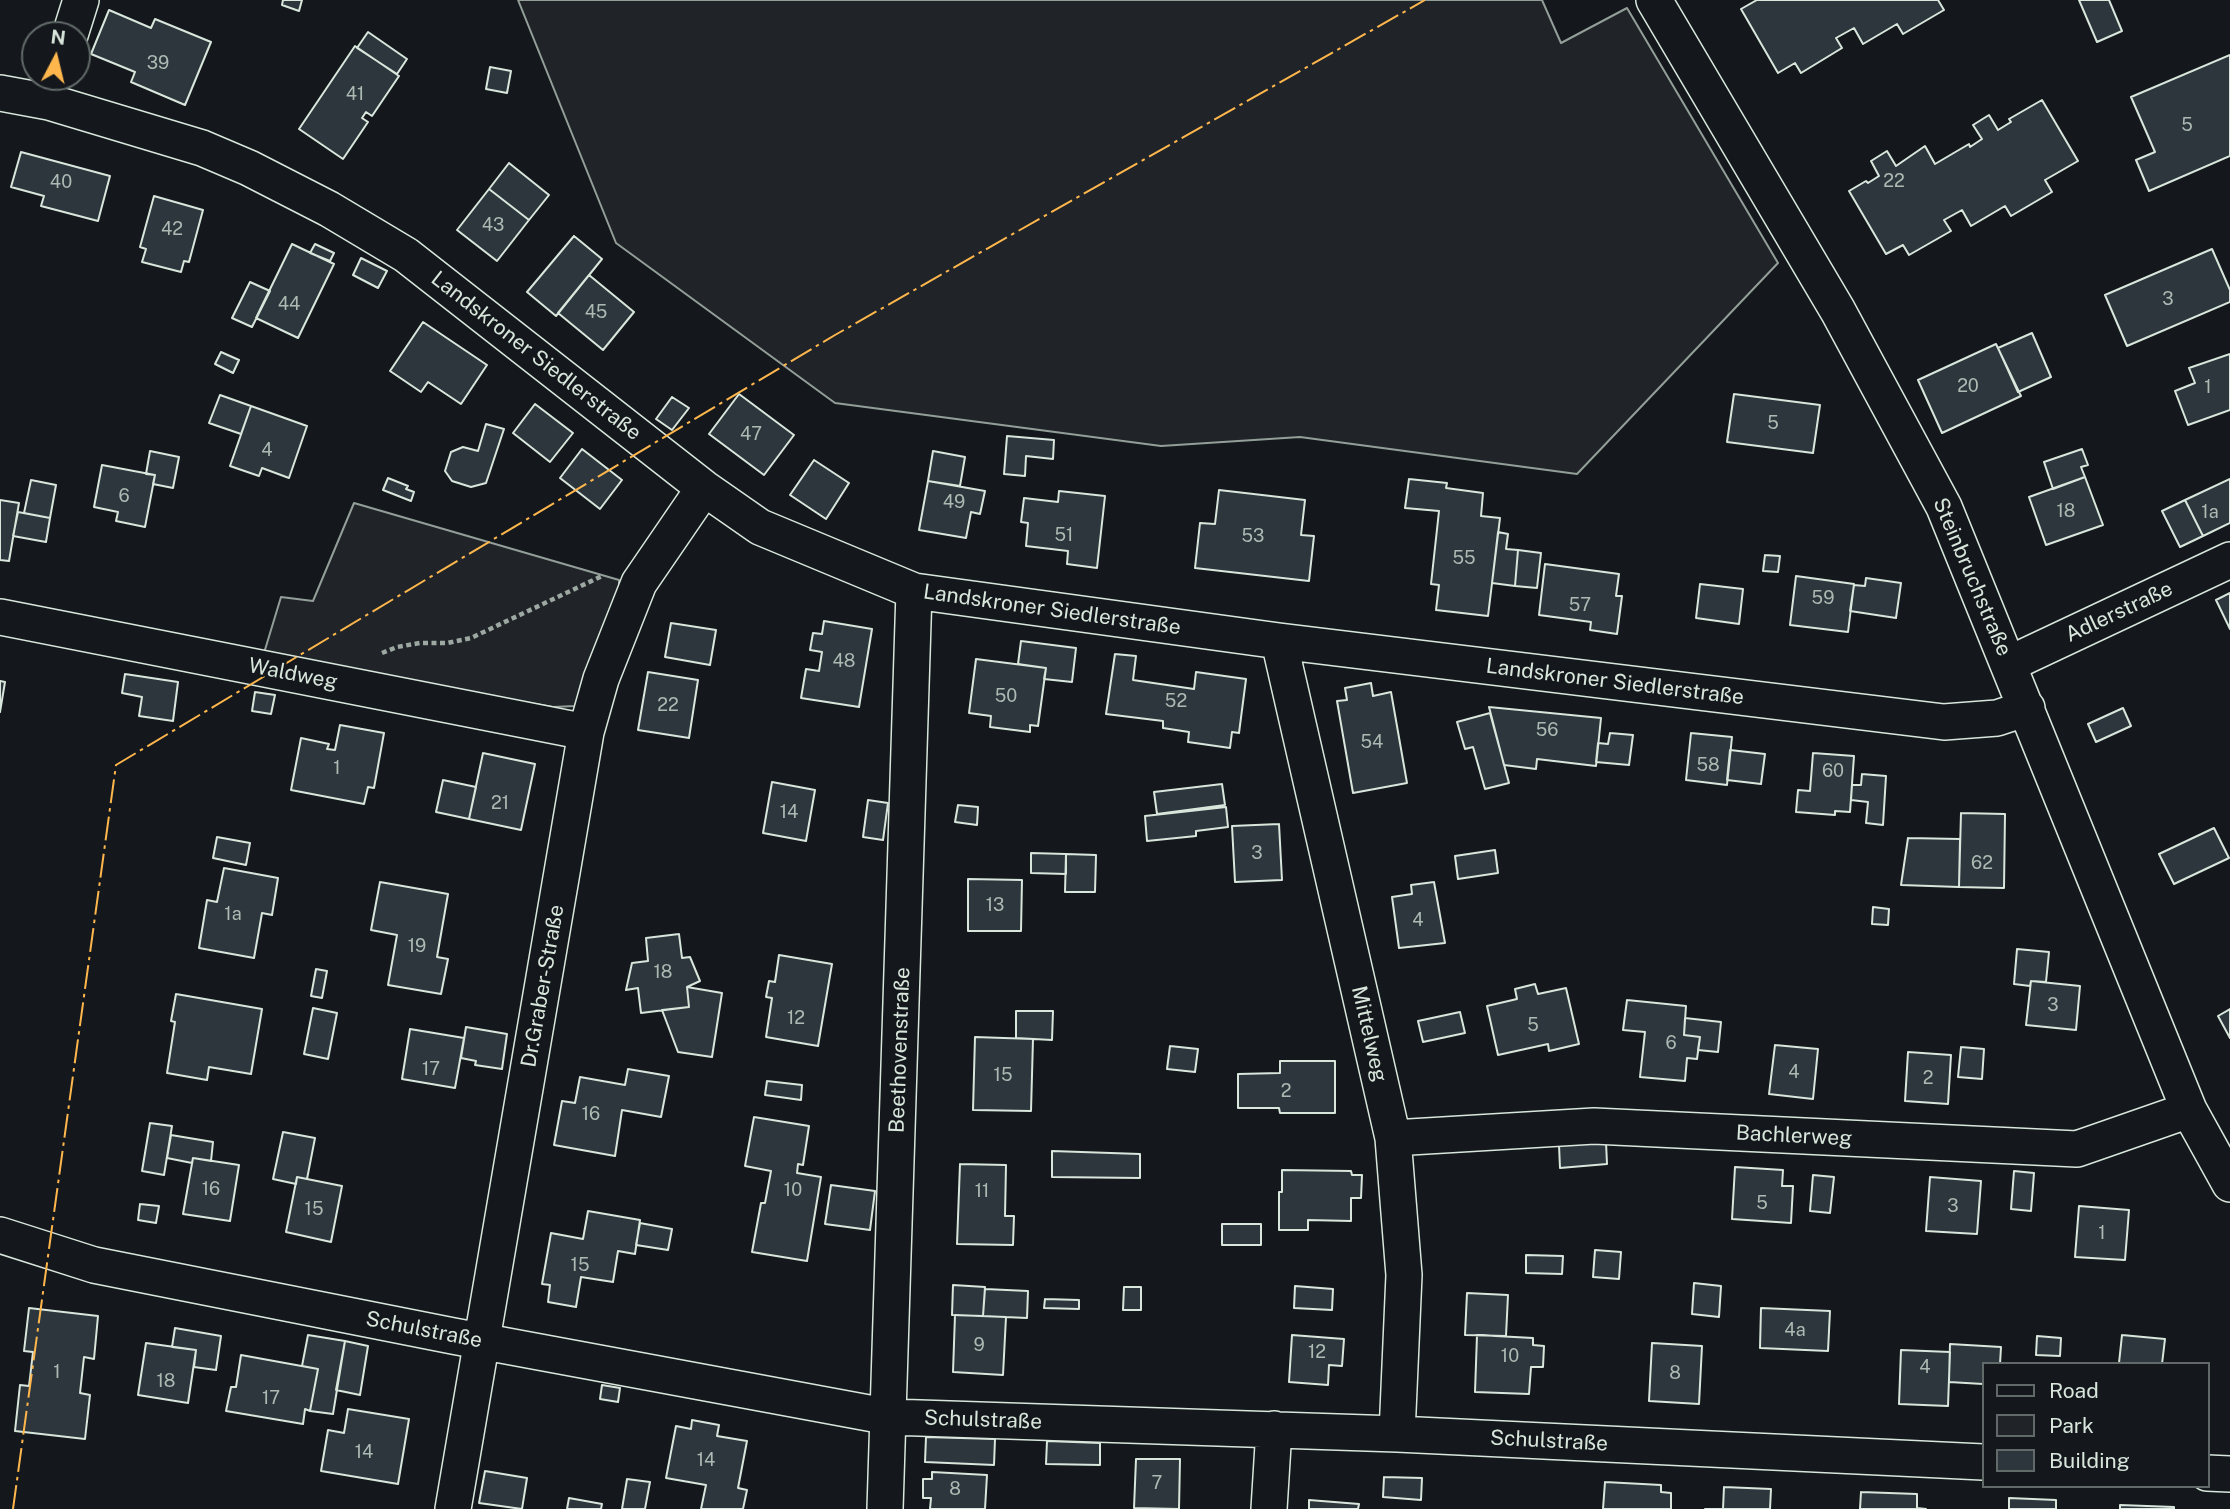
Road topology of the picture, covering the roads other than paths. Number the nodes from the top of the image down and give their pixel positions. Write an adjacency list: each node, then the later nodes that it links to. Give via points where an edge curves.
1 (81, 0): 3 (street)
2 (1654, 0): 12 (street, Steinbruchstraße, via 1838,311 1937,495)
3 (74, 21)
4 (35, 91): 6 (street, Landskroner Siedlerstraße)
5 (56, 91): 7 (street, Landskroner Siedlerstraße, via 249,168 406,255)
6 (0, 93)
7 (704, 488): 9 (street, Landskroner Siedlerstraße, via 760,527); 14 (street, Dr.Graber-Straße, via 639,583 605,668)
8 (2230, 560): 12 (street, Adlerstraße)
9 (914, 590): 11 (street, Landskroner Siedlerstraße); 20 (street, Beethovenstraße)
10 (0, 617): 14 (street, Waldweg)
11 (1279, 641): 13 (street, Landskroner Siedlerstraße, via 1944,722 1997,718); 16 (street, Mittelweg)
12 (2008, 664): 13 (street, Steinbruchstraße)
13 (2027, 708): 15 (street, Steinbruchstraße)
14 (586, 732): 19 (street, Dr.Graber-Straße)
15 (2189, 1110): 16 (street, Bachlerweg, via 2077,1149 1594,1126); 17 (street, Steinbruchstraße)
16 (1392, 1138): 22 (street, Mittelweg, via 1404,1275)
17 (2230, 1184)
18 (0, 1235): 19 (street, Schulstraße, via 93,1265)
19 (483, 1342): 20 (street, Schulstraße); 26 (street, Dr.Graber-Straße)
20 (890, 1417): 21 (street, Schulstraße); 27 (street, Beethovenstraße)
21 (1274, 1429): 22 (street, Schulstraße); 28 (street)
22 (1397, 1434): 23 (street, Schulstraße)
23 (1982, 1462)
24 (2209, 1473): 25 (street)
25 (2230, 1475)
26 (453, 1509)
27 (885, 1509)
28 (1269, 1509)

